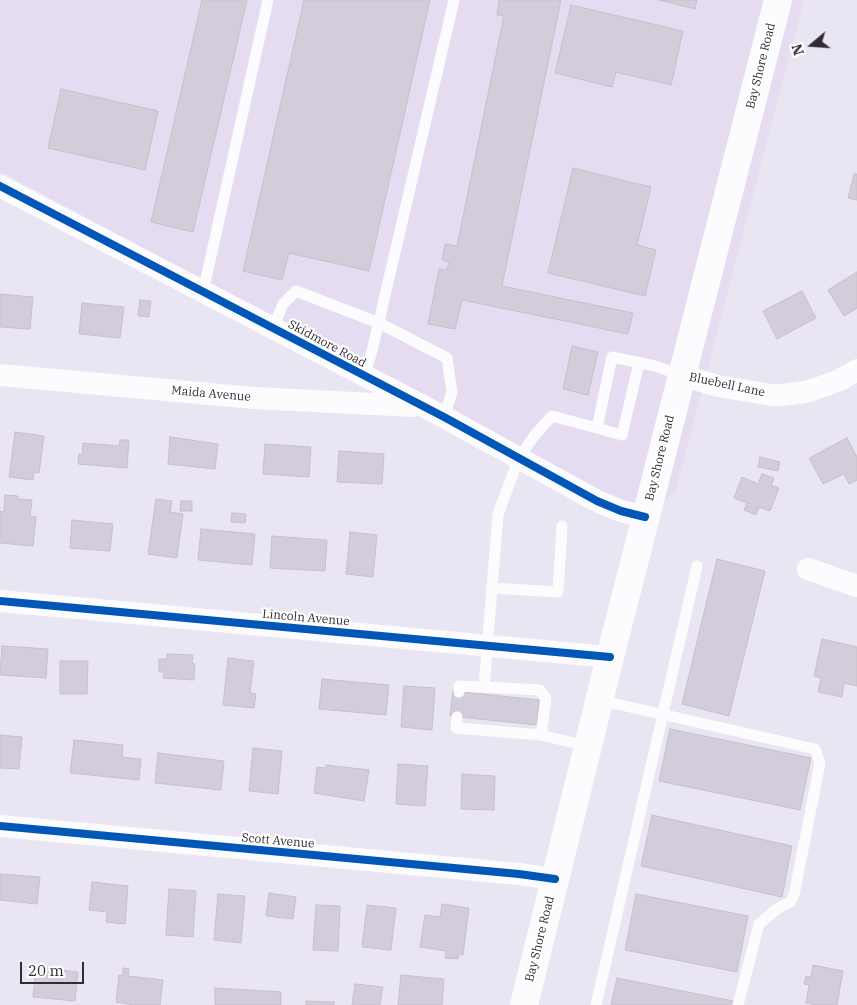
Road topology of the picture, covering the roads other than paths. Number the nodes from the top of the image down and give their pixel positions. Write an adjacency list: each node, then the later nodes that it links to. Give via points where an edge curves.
1 (268, 0): 5 (lane)
2 (454, 0): 6 (lane)
3 (778, 0): 11 (main road, Bay Shore Road)
4 (0, 186): 5 (street, Skidmore Road)
5 (203, 292): 7 (street, Skidmore Road)
6 (379, 323): 7 (lane, via 296,291 283,304); 12 (lane); 14 (lane, via 447,358 452,392)
7 (273, 328): 12 (street, Skidmore Road)
8 (639, 363): 11 (lane); 15 (lane, via 622,435); 15 (lane, via 612,357)
9 (857, 370): 11 (street, Bluebell Lane, via 840,380 805,392 771,395 718,386)
10 (0, 375): 13 (street, Maida Avenue, via 254,398)
11 (681, 375): 17 (main road, Bay Shore Road)
12 (364, 376): 13 (street, Skidmore Road)
13 (423, 406): 14 (street, Skidmore Road)
14 (444, 417): 16 (street, Skidmore Road)
15 (597, 428): 16 (lane, via 552,416)
16 (520, 458): 17 (street, Skidmore Road, via 597,501); 22 (lane, via 498,514)
17 (645, 517): 25 (main road, Bay Shore Road)
18 (562, 526): 22 (lane, via 558,592)
19 (697, 566): 29 (lane)
20 (808, 569): 21 (street)
21 (857, 586)
22 (493, 588): 24 (lane)
23 (0, 601): 24 (street, Lincoln Avenue)
24 (487, 645): 25 (street, Lincoln Avenue); 26 (lane)
25 (610, 656): 28 (main road, Bay Shore Road)
26 (488, 691): 27 (lane, via 459,686); 31 (lane, via 516,693 540,690 546,699)
27 (459, 692)
28 (599, 700): 29 (lane); 32 (main road, Bay Shore Road)
29 (663, 714): 36 (lane); 37 (lane, via 815,749 820,763 794,895 790,902 759,924)
30 (457, 717): 31 (lane, via 456,728 473,724)
31 (541, 735): 32 (lane)
32 (588, 746): 34 (main road, Bay Shore Road)
33 (0, 826): 34 (street, Scott Avenue)
34 (555, 879): 35 (main road, Bay Shore Road)
35 (524, 1005)
36 (596, 1005)
37 (738, 1005)

